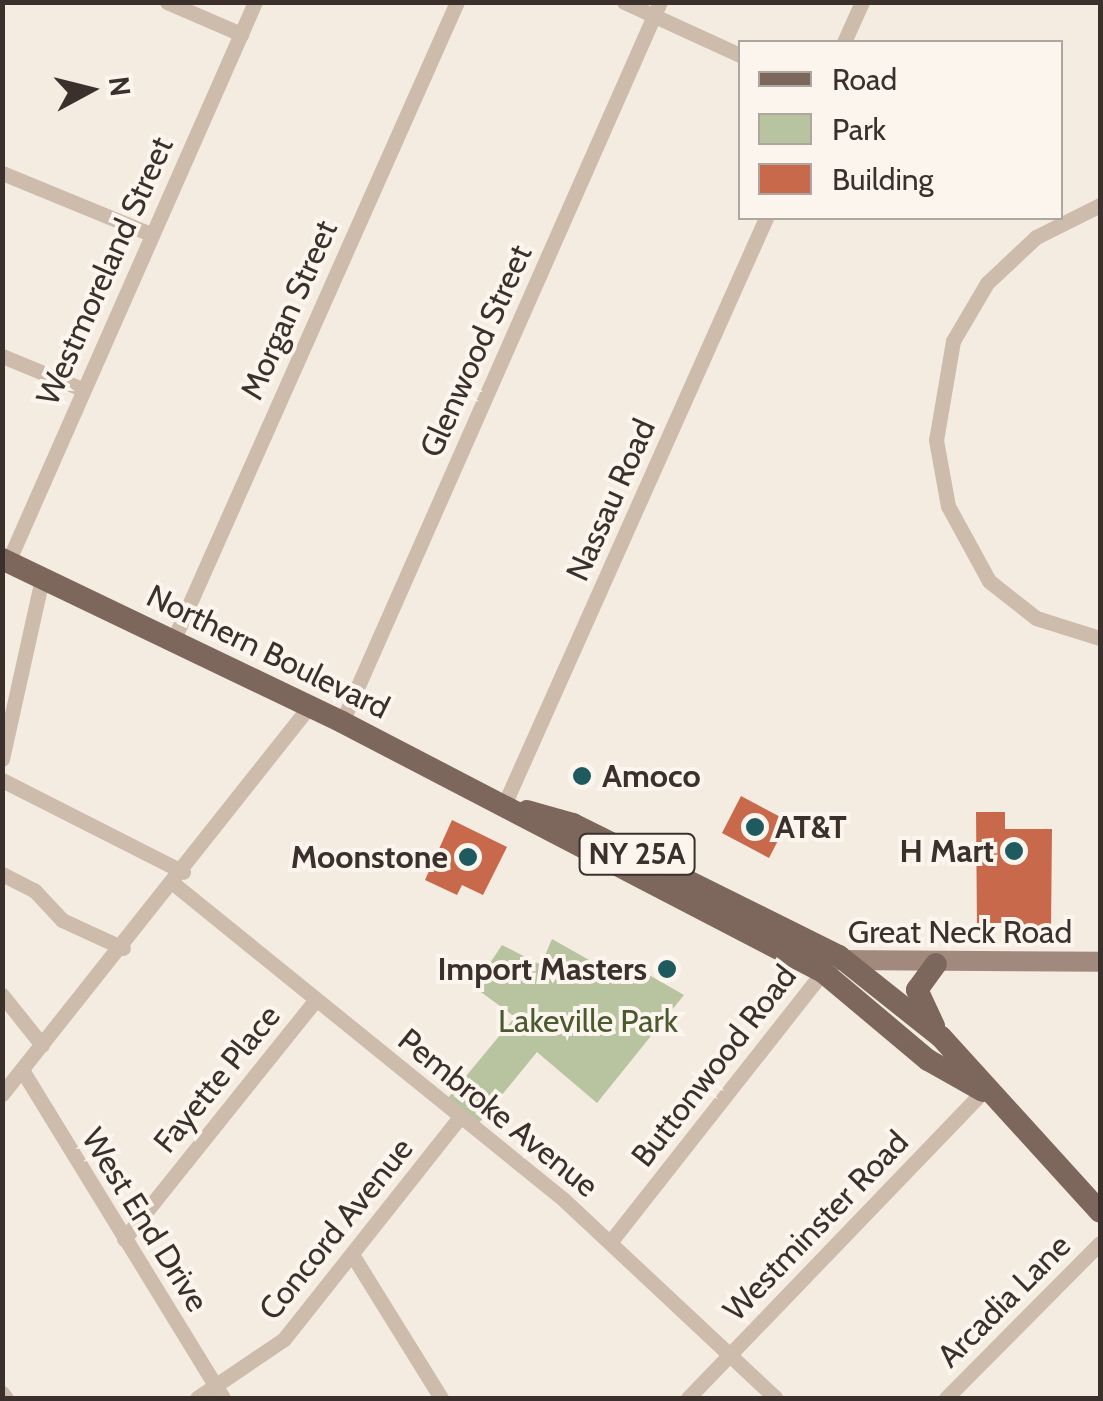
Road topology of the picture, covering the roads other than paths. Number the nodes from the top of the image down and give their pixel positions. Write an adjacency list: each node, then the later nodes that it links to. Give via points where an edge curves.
1 (167, 2): 7 (street)
2 (255, 2): 7 (street, Westmoreland Street)
3 (457, 2): 19 (street, Morgan Street)
4 (624, 2): 6 (street)
5 (862, 2): 8 (street)
6 (657, 9): 9 (street); 21 (street, Glenwood Street)
7 (241, 34): 13 (street, Westmoreland Street)
8 (845, 40)
9 (737, 54)
10 (2, 173): 13 (street)
11 (1100, 205): 18 (street, via 1036,236 988,282 953,340 936,440 948,506 989,581 1036,618)
12 (765, 220): 24 (street, Nassau Road)
13 (151, 234): 15 (street, Westmoreland Street)
14 (2, 356): 15 (street)
15 (82, 389): 16 (street, Westmoreland Street)
16 (5, 560): 17 (main road, Northern Boulevard / NY 25A)
17 (42, 578): 19 (main road, Northern Boulevard / NY 25A); 22 (street)
18 (1100, 638)
19 (173, 641): 20 (main road, Northern Boulevard / NY 25A)
20 (310, 706): 21 (main road, Northern Boulevard / NY 25A); 26 (street)
21 (342, 722): 24 (main road, Northern Boulevard / NY 25A)
22 (2, 758)
23 (2, 780): 26 (street, Pembroke Avenue)
24 (504, 805): 29 (main road, Northern Boulevard / NY 25A, via 573,824)
25 (2, 874): 27 (street, via 34,890 62,920)
26 (179, 878): 27 (street); 32 (street, Pembroke Avenue)
27 (122, 948): 34 (street)
28 (1100, 962): 30 (main road, Great Neck Road)
29 (831, 964): 30 (main road, Great Neck Road); 33 (main road, Northern Boulevard / NY 25A); 36 (main road, Northern Boulevard / NY 25A, via 928,1060); 41 (street, Buttonwood Road)
30 (936, 964): 33 (main road, via 922,976 918,996)
31 (2, 995): 34 (street)
32 (315, 1001): 38 (street, Pembroke Avenue); 40 (street, Fayette Place)
33 (942, 1037): 36 (main road, Northern Boulevard / NY 25A)
34 (42, 1045): 35 (street)
35 (22, 1070): 37 (street); 40 (street, West End Drive)
36 (983, 1091): 39 (main road, Northern Boulevard / NY 25A); 44 (street, Westminster Road)
37 (2, 1094)
38 (460, 1117): 41 (street, Pembroke Avenue); 43 (street, Concord Avenue)
39 (1100, 1212)
40 (124, 1239): 45 (street, West End Drive)
41 (611, 1241): 44 (street, Pembroke Avenue)
42 (1100, 1243): 50 (street, Arcadia Lane)
43 (352, 1256): 45 (street, Concord Avenue, via 280,1343); 47 (street)
44 (729, 1356): 48 (street, Westminster Road); 49 (street, Pembroke Avenue)
45 (220, 1392): 46 (street, Concord Avenue)
46 (197, 1398)
47 (441, 1398)
48 (688, 1398)
49 (776, 1398)
50 (946, 1398)

